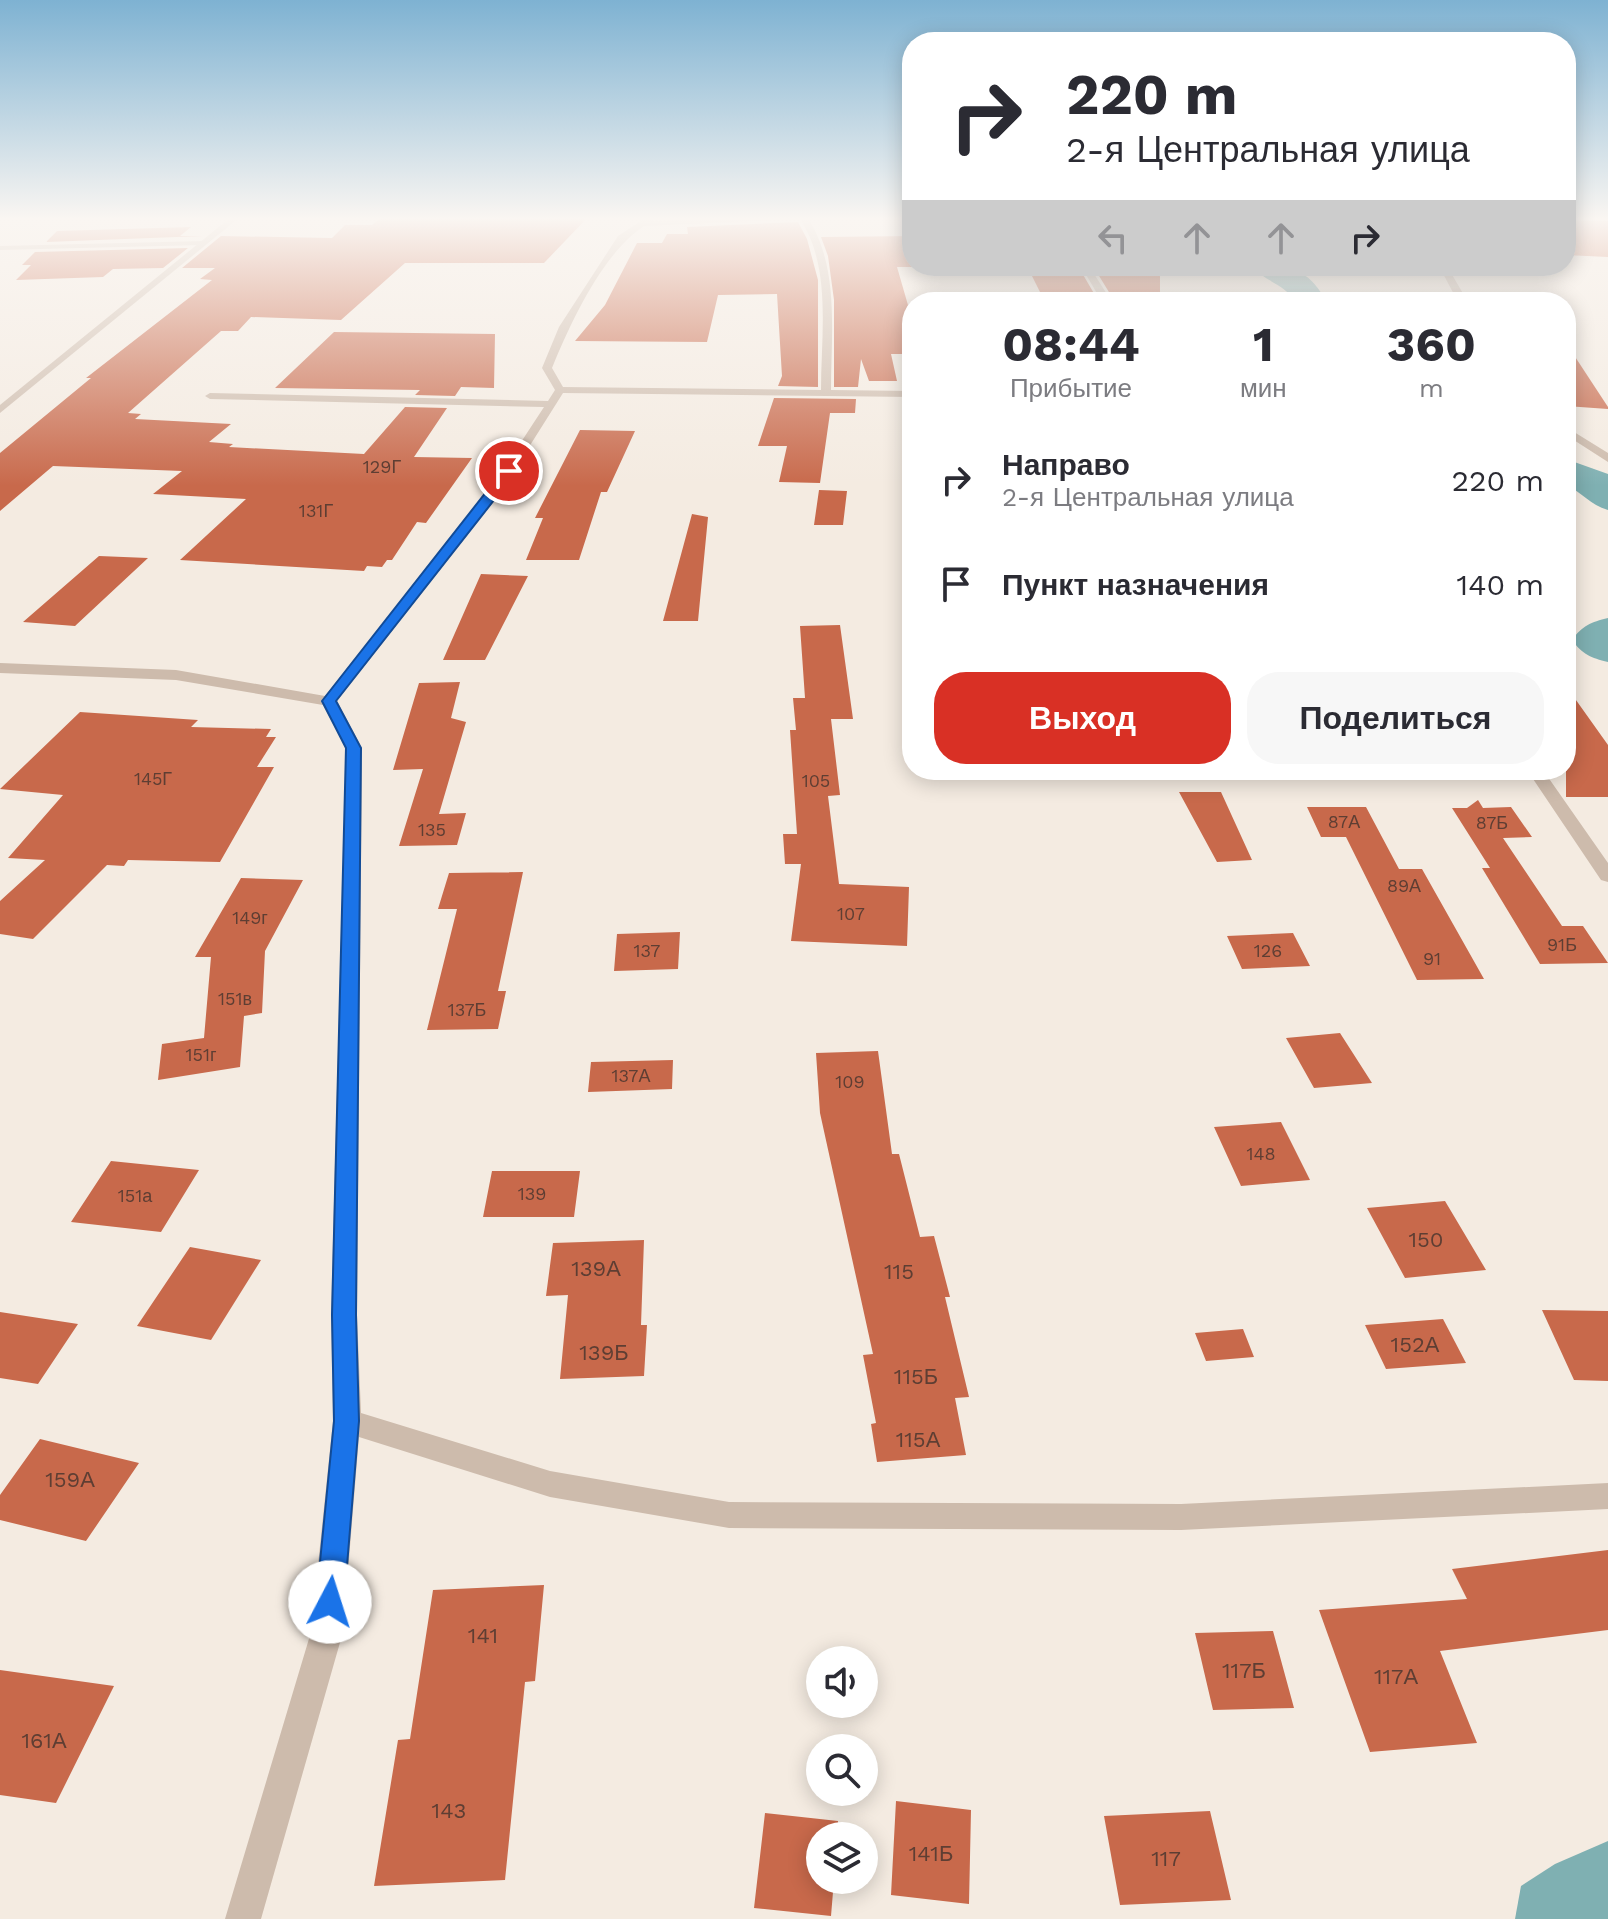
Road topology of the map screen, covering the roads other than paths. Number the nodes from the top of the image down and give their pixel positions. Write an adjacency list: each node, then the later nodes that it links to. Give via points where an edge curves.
1 (125, 307): 9 (street)
2 (577, 307): 4 (street, via 547,368)
3 (823, 307): 5 (street)
4 (560, 390): 5 (street); 8 (street)
5 (826, 392): 6 (street)
6 (902, 394)
7 (210, 396): 8 (street)
8 (552, 404): 13 (street, via 494,493)
9 (0, 410)
10 (1576, 437): 11 (street)
11 (1608, 458)
12 (0, 668): 13 (street, via 176,675)
13 (329, 701): 16 (street, via 354,748 344,1315)
14 (1542, 780): 15 (street)
15 (1608, 876)
16 (347, 1421): 17 (street, via 550,1484 729,1515 1181,1517); 18 (street, via 327,1632)
17 (1608, 1496)
18 (243, 1919)

